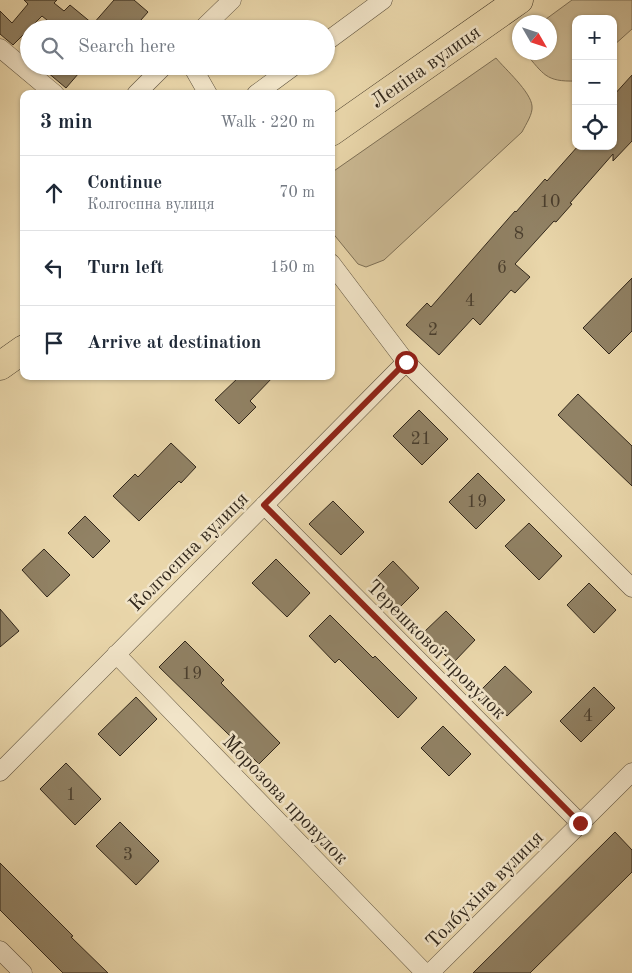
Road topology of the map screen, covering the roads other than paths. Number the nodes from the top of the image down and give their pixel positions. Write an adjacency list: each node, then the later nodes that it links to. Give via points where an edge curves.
1 (232, 0): 4 (street)
2 (383, 0): 5 (street)
3 (519, 0): 16 (main road, Леніна вулиця)
4 (211, 20)
5 (335, 35)
6 (0, 48): 7 (street)
7 (20, 65)
8 (32, 75): 12 (street)
9 (155, 75): 13 (street)
10 (197, 75): 14 (street)
11 (282, 75): 15 (street)
12 (50, 90)
13 (140, 90)
14 (206, 90)
15 (261, 90)
16 (335, 129)
17 (335, 268): 19 (street)
18 (20, 352): 20 (main road)
19 (406, 362): 21 (street, Колгоспна вулиця); 22 (street)
20 (0, 366)
21 (264, 505): 23 (street, Колгоспна вулиця); 26 (street, Терешкової провулок)
22 (632, 588)
23 (116, 654): 24 (street, Колгоспна вулиця); 29 (street, Морозова провулок)
24 (0, 772)
25 (632, 772): 26 (street, Толбухіна вулиця)
26 (580, 823): 30 (street, Толбухіна вулиця)
27 (0, 950): 28 (street)
28 (23, 973)
29 (425, 973)
30 (430, 973)

